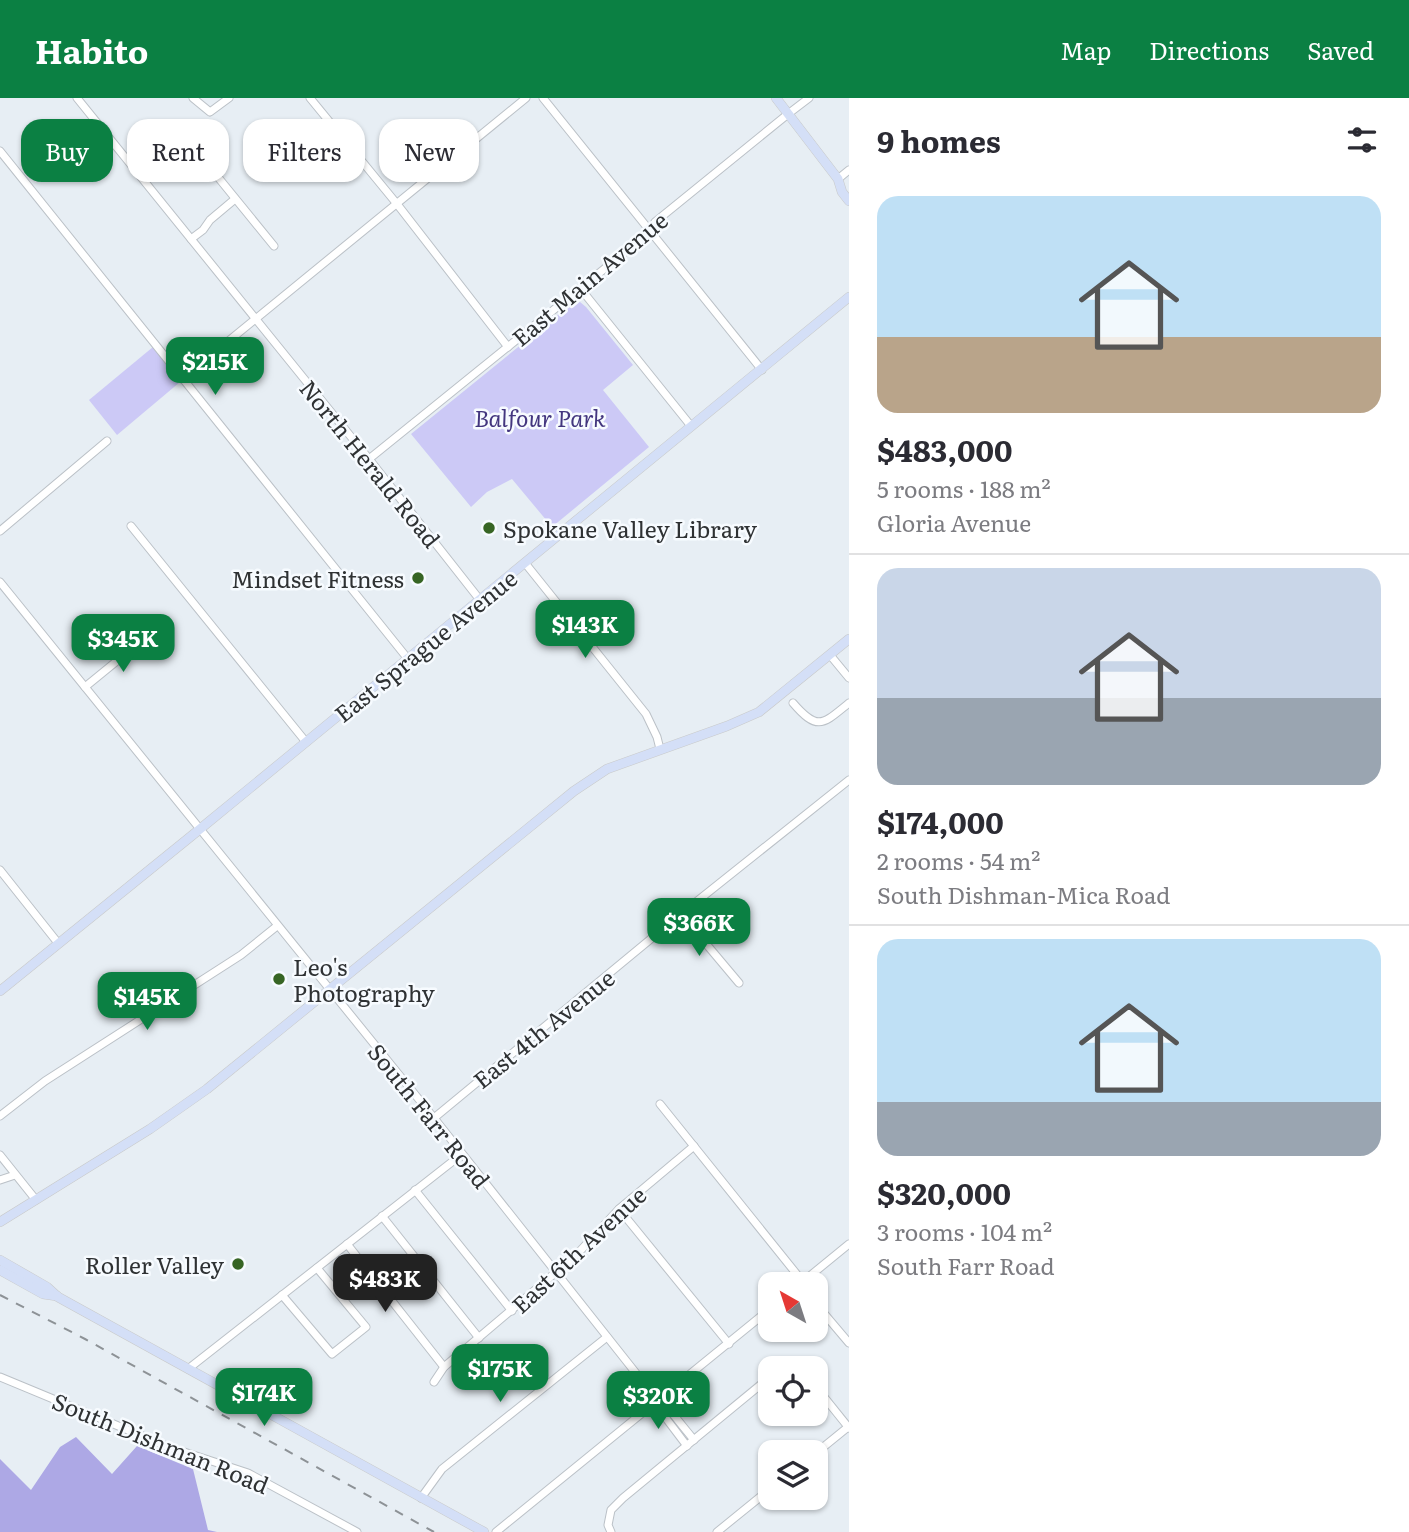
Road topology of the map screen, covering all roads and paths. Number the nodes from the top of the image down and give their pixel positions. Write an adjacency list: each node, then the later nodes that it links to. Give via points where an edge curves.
1 (77, 98): 19 (street, North Herald Road)
2 (193, 98): 3 (street, via 210,112)
3 (229, 98)
4 (310, 98): 17 (street)
5 (526, 98): 17 (street)
6 (543, 98): 18 (street)
7 (775, 98): 9 (main road)
8 (809, 98): 9 (street, East Main Avenue)
9 (788, 114): 12 (main road); 18 (street, East Main Avenue)
10 (0, 152): 26 (street)
11 (849, 170): 12 (street)
12 (838, 179): 14 (main road); 16 (main road)
13 (221, 182): 15 (street)
14 (849, 185)
15 (235, 200): 19 (street); 20 (street)
16 (849, 201)
17 (397, 204): 23 (street); 24 (street)
18 (650, 230): 21 (street, East Main Avenue); 25 (street)
19 (191, 239): 23 (street, North Herald Road)
20 (274, 246)
21 (580, 288): 24 (street, East Main Avenue); 27 (street)
22 (849, 297): 25 (main road, East Sprague Avenue)
23 (256, 320): 26 (street); 29 (street, North Herald Road)
24 (508, 347): 29 (street, East Main Avenue)
25 (762, 370): 27 (main road, East Sprague Avenue)
26 (183, 379): 40 (street)
27 (691, 426): 32 (main road, East Sprague Avenue)
28 (107, 441): 31 (street)
29 (369, 459): 34 (street, North Herald Road)
30 (131, 526): 45 (street)
31 (0, 531)
32 (526, 563): 34 (main road, East Sprague Avenue); 46 (street, via 646,714)
33 (0, 582): 42 (street, South Farr Road)
34 (480, 600): 40 (main road, East Sprague Avenue)
35 (113, 627): 38 (street)
36 (145, 638): 38 (street)
37 (849, 639): 39 (main road)
38 (131, 649): 42 (street)
39 (830, 655): 41 (street); 46 (main road, via 759,712)
40 (408, 659): 45 (main road, East Sprague Avenue)
41 (849, 678)
42 (85, 687): 48 (street, South Farr Road)
43 (849, 703): 44 (street, via 820,723 806,718)
44 (793, 704)
45 (306, 743): 48 (main road, East Sprague Avenue)
46 (660, 749): 54 (main road, via 607,769 574,790)
47 (849, 780): 50 (street, East 4th Avenue)
48 (200, 829): 51 (street, South Farr Road); 52 (main road, East Sprague Avenue)
49 (0, 870): 52 (street)
50 (681, 914): 53 (street); 58 (street, East 4th Avenue)
51 (277, 926): 54 (street, South Farr Road); 57 (street, via 241,955 45,1081)
52 (58, 943): 55 (main road, East Sprague Avenue)
53 (739, 984)
54 (330, 990): 58 (street, South Farr Road); 65 (main road, via 207,1089)
55 (0, 991)
56 (660, 1104): 59 (street)
57 (0, 1116)
58 (433, 1118): 60 (street, South Farr Road)
59 (694, 1146): 66 (street, East 6th Avenue); 74 (street)
60 (462, 1154): 64 (street); 76 (street, South Farr Road)
61 (0, 1155): 62 (street)
62 (15, 1175): 63 (street); 65 (street)
63 (0, 1180)
64 (415, 1191): 67 (street); 79 (street)
65 (36, 1200): 68 (main road)
66 (619, 1209): 76 (street, East 6th Avenue); 85 (street)
67 (382, 1216): 69 (street); 83 (street)
68 (0, 1222)
69 (348, 1244): 72 (street); 86 (street)
70 (849, 1244): 75 (street)
71 (0, 1260): 78 (main road)
72 (317, 1268): 77 (street); 77 (street, via 366,1327 332,1354)
73 (0, 1270): 78 (main road, via 43,1294)
74 (792, 1272)
75 (815, 1272)
76 (555, 1273): 79 (street, East 6th Avenue); 82 (street, South Farr Road)
77 (282, 1295): 87 (street)
78 (58, 1297): 87 (main road)
79 (512, 1311): 83 (street, East 6th Avenue)
80 (828, 1318): 84 (street)
81 (758, 1320): 85 (street)
82 (607, 1337): 91 (street, South Farr Road); 96 (street, via 442,1469)
83 (479, 1338): 86 (street, East 6th Avenue)
84 (849, 1343)
85 (729, 1344): 91 (street)
86 (444, 1367): 89 (street, East 6th Avenue)
87 (188, 1369): 96 (main road)
88 (0, 1377): 99 (street, South Dishman Road, via 169,1447 248,1473)
89 (434, 1382)
90 (758, 1387): 94 (street)
91 (658, 1401): 94 (street, South Farr Road, via 662,1413); 101 (street)
92 (828, 1402): 93 (street)
93 (848, 1428): 95 (street)
94 (690, 1443): 98 (street, via 611,1510)
95 (828, 1444)
96 (421, 1498): 100 (main road)
97 (758, 1499): 102 (street)
98 (609, 1528)
99 (357, 1532)
100 (484, 1532)
101 (496, 1532)
102 (717, 1532)

